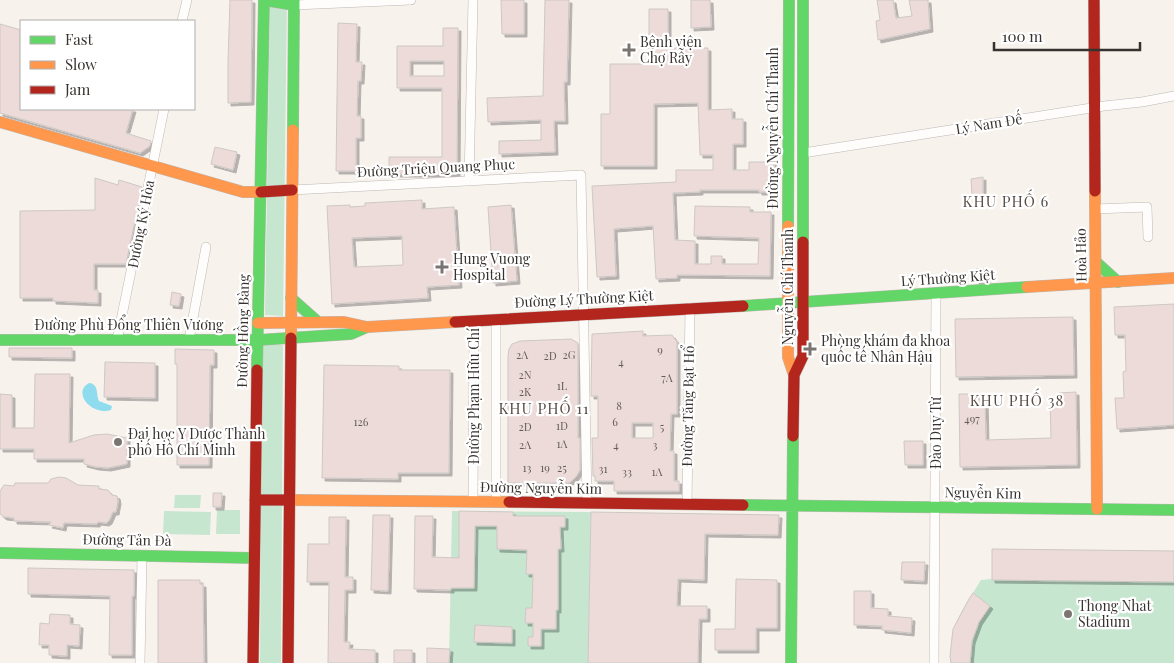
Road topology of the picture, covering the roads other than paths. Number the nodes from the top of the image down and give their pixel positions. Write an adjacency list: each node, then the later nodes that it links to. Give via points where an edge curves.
1 (187, 0): 10 (street)
2 (263, 0): 9 (main road); 22 (main road, Đường Hồng Bàng)
3 (411, 0): 8 (street)
4 (473, 0): 20 (street)
5 (789, 0): 12 (main road, Đường Nguyễn Chí Thanh)
6 (803, 0): 13 (main road, Nguyễn Chí Thanh)
7 (1094, 0): 14 (main road, Hoà Hảo)
8 (371, 1): 9 (street)
9 (294, 2): 21 (main road)
10 (182, 20)
11 (1174, 96): 14 (street, Lý Nam Đế)
12 (788, 108): 13 (main road); 18 (main road, Đường Nguyễn Chí Thanh)
13 (803, 108): 17 (main road, Nguyễn Chí Thanh)
14 (1095, 108): 17 (street, Lý Nam Đế); 23 (main road, Hoà Hảo)
15 (164, 110): 19 (street, Đường Ký Hòa)
16 (0, 122): 19 (main road)
17 (803, 153): 18 (main road); 32 (main road, Nguyễn Chí Thanh)
18 (788, 155): 33 (main road, Đường Nguyễn Chí Thanh)
19 (152, 166): 22 (main road, via 243,192); 44 (street, Đường Ký Hòa)
20 (469, 181): 21 (street, Đường Triệu Quang Phục); 35 (street, Đường Triệu Quang Phục, via 581,176)
21 (292, 190): 22 (main road); 31 (main road)
22 (260, 192): 40 (main road, Đường Hồng Bàng)
23 (1095, 209): 24 (street, via 1147,207); 26 (main road, Hoà Hảo)
24 (1148, 237)
25 (206, 247): 45 (street)
26 (1096, 262): 28 (main road); 29 (main road, Hoà Hảo)
27 (1174, 278): 28 (main road, Lý Thường Kiệt)
28 (1118, 282): 29 (main road, Lý Thường Kiệt)
29 (1096, 283): 30 (main road, Lý Thường Kiệt); 56 (main road, Hoà Hảo)
30 (936, 293): 32 (main road, Lý Thường Kiệt); 55 (street, Đào Duy Từ)
31 (291, 298): 38 (main road); 39 (main road)
32 (803, 302): 33 (main road, Đường Lý Thường Kiệt); 47 (main road, Nguyễn Chí Thanh, via 803,356)
33 (788, 303): 34 (main road, Đường Lý Thường Kiệt); 47 (main road, Đường Nguyễn Chí Thanh, via 788,357)
34 (690, 308): 35 (main road, Đường Lý Thường Kiệt); 53 (street, Đường Tăng Bạt Hổ)
35 (584, 314): 36 (main road, Đường Lý Thường Kiệt); 52 (street)
36 (496, 320): 37 (main road, Đường Lý Thường Kiệt); 51 (street, Đường Phạm Hữu Chí)
37 (474, 321): 41 (main road, Đường Lý Thường Kiệt); 50 (street, Đường Phạm Hữu Chí)
38 (291, 322): 39 (main road, Đường Lý Thường Kiệt); 40 (main road, Đường Lý Thường Kiệt); 42 (main road)
39 (318, 322): 41 (main road, Đường Lý Thường Kiệt, via 344,322)
40 (258, 323): 46 (main road, Đường Hồng Bàng)
41 (368, 327): 42 (main road, Đường Lý Thường Kiệt, via 351,334)
42 (291, 338): 46 (main road, Đường Phù Đổng Thiên Vương); 49 (main road)
43 (0, 340): 44 (main road, Đường Phù Đổng Thiên Vương)
44 (117, 340): 45 (main road, Đường Phù Đổng Thiên Vương)
45 (189, 340): 46 (main road, Đường Phù Đổng Thiên Vương)
46 (258, 340): 48 (main road, Đường Hồng Bàng)
47 (794, 375): 54 (main road, Nguyễn Chí Thanh)
48 (254, 500): 49 (main road, Đường Nguyễn Kim); 60 (main road, Đường Hồng Bàng)
49 (289, 500): 50 (main road, Đường Nguyễn Kim); 63 (main road)
50 (473, 502): 51 (main road, Đường Nguyễn Kim)
51 (496, 502): 52 (main road, Đường Nguyễn Kim)
52 (587, 503): 53 (main road, Đường Nguyễn Kim)
53 (687, 504): 54 (main road, Đường Nguyễn Kim)
54 (792, 505): 55 (main road, Nguyễn Kim); 64 (main road, Nguyễn Chí Thanh)
55 (935, 507): 56 (main road, Nguyễn Kim); 65 (street, Đào Duy Từ)
56 (1097, 509): 57 (main road, Nguyễn Kim)
57 (1174, 510)
58 (0, 553): 59 (main road, Đường Tản Đà)
59 (142, 556): 60 (main road, Đường Tản Đà); 61 (street)
60 (254, 558): 62 (main road, Đường Hồng Bàng)
61 (140, 663)
62 (253, 663)
63 (288, 663)
64 (791, 663)
65 (934, 663)

